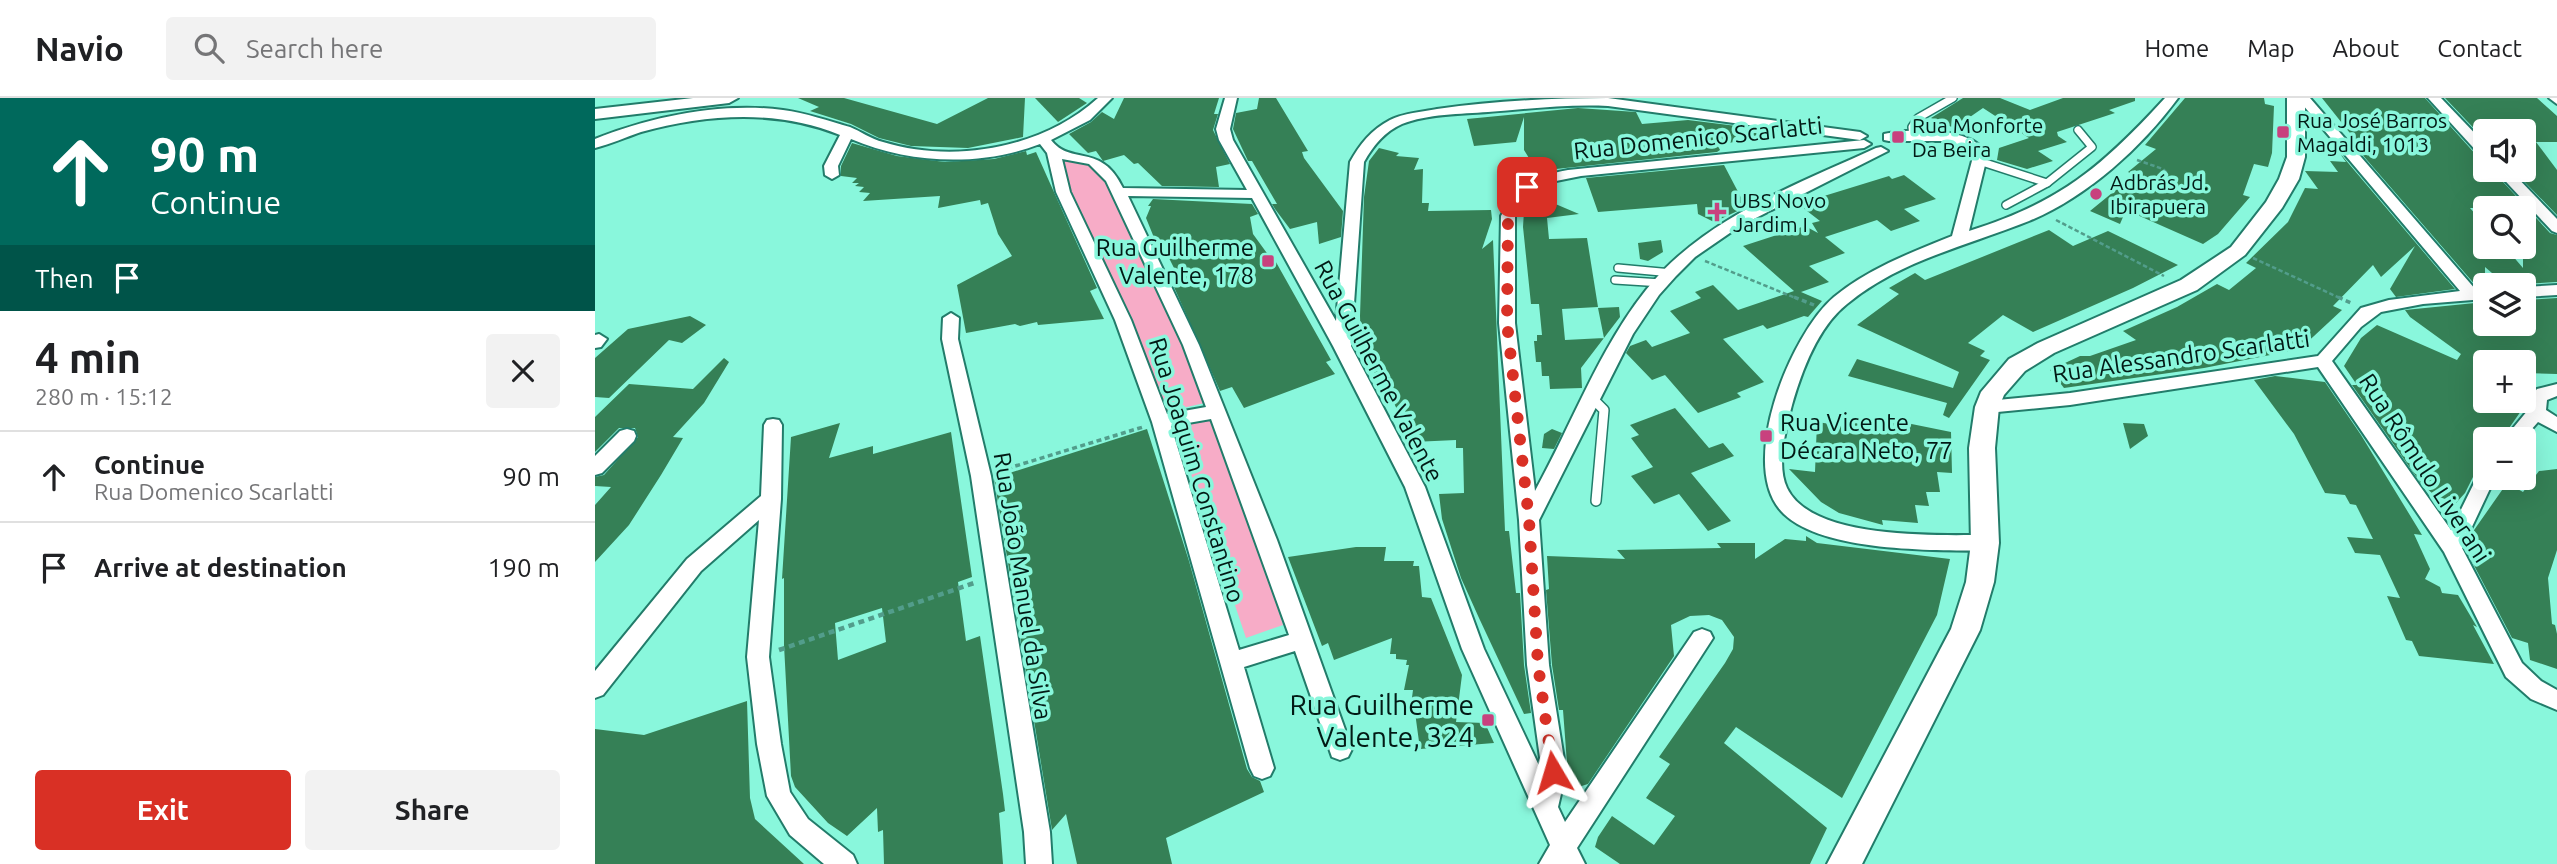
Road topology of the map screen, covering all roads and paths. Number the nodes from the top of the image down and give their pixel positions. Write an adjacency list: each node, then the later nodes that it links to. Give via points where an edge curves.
1 (729, 98): 8 (main road)
2 (1106, 98): 17 (street)
3 (1231, 98): 25 (street, Rua Guilherme Valente, via 1223,128)
4 (1953, 98): 11 (lane, via 1918,118)
5 (2172, 98): 18 (street)
6 (2434, 98): 13 (street)
7 (2299, 103): 30 (main road, via 2296,157 2289,179); 36 (street, via 2329,128)
8 (595, 114)
9 (2078, 130): 23 (lane, via 2092,147)
10 (848, 131): 15 (street, via 804,117 743,113 633,130); 17 (street, via 877,144 928,155); 21 (street, via 831,166)
11 (1913, 136): 12 (street); 16 (street)
12 (1934, 136): 16 (street); 19 (street, via 1972,145)
13 (2473, 139)
14 (1864, 140): 16 (street); 43 (street, via 1695,112 1594,101 1461,110 1398,121 1367,144 1357,162); 60 (street, Rua Domenico Scarlatti, via 1581,172 1527,187 1508,216 1507,323)
15 (595, 144)
16 (1888, 144): 31 (street, via 1740,219)
17 (1049, 146): 24 (street, Rua Joaquim Constantino, via 1094,161); 50 (street, Rua Joaquim Constantino, via 1063,192 1123,320)
18 (2118, 154): 20 (path); 27 (street)
19 (1979, 161): 23 (lane); 29 (street)
20 (2168, 174)
21 (832, 175)
22 (2513, 182): 28 (street)
23 (2047, 183): 26 (lane)
24 (1118, 192): 25 (street); 48 (street, Rua Joaquim Constantino)
25 (1255, 194): 43 (street, Rua Guilherme Valente)
26 (2006, 205)
27 (2038, 212): 29 (street); 35 (path)
28 (2557, 228)
29 (1959, 239): 40 (street, via 1863,285)
30 (2238, 251): 35 (main road); 41 (path)
31 (1689, 255): 33 (street); 40 (path)
32 (1618, 268): 33 (lane)
33 (1667, 278): 34 (lane); 46 (street, via 1619,340)
34 (1615, 280)
35 (2189, 285): 47 (main road, via 2017,365 1993,392)
36 (2473, 287)
37 (2557, 290): 38 (street)
38 (2536, 291)
39 (2473, 295): 41 (street)
40 (1829, 311): 61 (street, via 1780,411 1773,460 1779,492 1795,512 1835,529 1868,537)
41 (2369, 311): 44 (street, Rua Alessandro Scarlatti)
42 (951, 318): 56 (street, Rua João Manuel da Silva, via 950,339)
43 (1342, 346): 72 (street, Rua Guilherme Valente, via 1415,487 1473,649)
44 (2323, 361): 47 (street, Rua Alessandro Scarlatti); 62 (street, Rua Rômulo Liverani)
45 (2557, 390): 49 (street, via 2543,393)
46 (1592, 398): 59 (lane, via 1604,410); 60 (street)
47 (1987, 407): 61 (main road, via 1982,448)
48 (1217, 411): 50 (street); 65 (street, Rua Joaquim Constantino)
49 (2537, 412): 52 (street); 53 (street)
50 (1161, 422): 56 (path); 67 (street, Rua Joaquim Constantino)
51 (773, 425): 58 (street)
52 (2557, 426)
53 (2524, 427)
54 (627, 436): 55 (street)
55 (595, 468)
56 (981, 477): 63 (street, Rua João Manuel da Silva)
57 (2480, 490): 62 (street)
58 (771, 499): 66 (street); 68 (street, via 694,565)
59 (1596, 501)
60 (1529, 520): 72 (street, Rua Domenico Scarlatti, via 1538,665 1553,772)
61 (1985, 543): 76 (main road, via 1980,582 1965,630)
62 (2452, 548): 69 (street, Rua Rômulo Liverani, via 2514,670 2528,685)
63 (995, 575): 66 (path); 75 (street, Rua João Manuel da Silva)
64 (1702, 638): 73 (street)
65 (1301, 640): 67 (street); 70 (street, Rua Joaquim Constantino)
66 (758, 657): 74 (street, via 779,796 799,827)
67 (1231, 662): 71 (street, Rua Joaquim Constantino)
68 (595, 688)
69 (2557, 699)
70 (1340, 749)
71 (1262, 768)
72 (1546, 808): 73 (street, Rua Guilherme Valente)
73 (1563, 858)
74 (844, 864)
75 (1039, 864)
76 (1844, 864)

